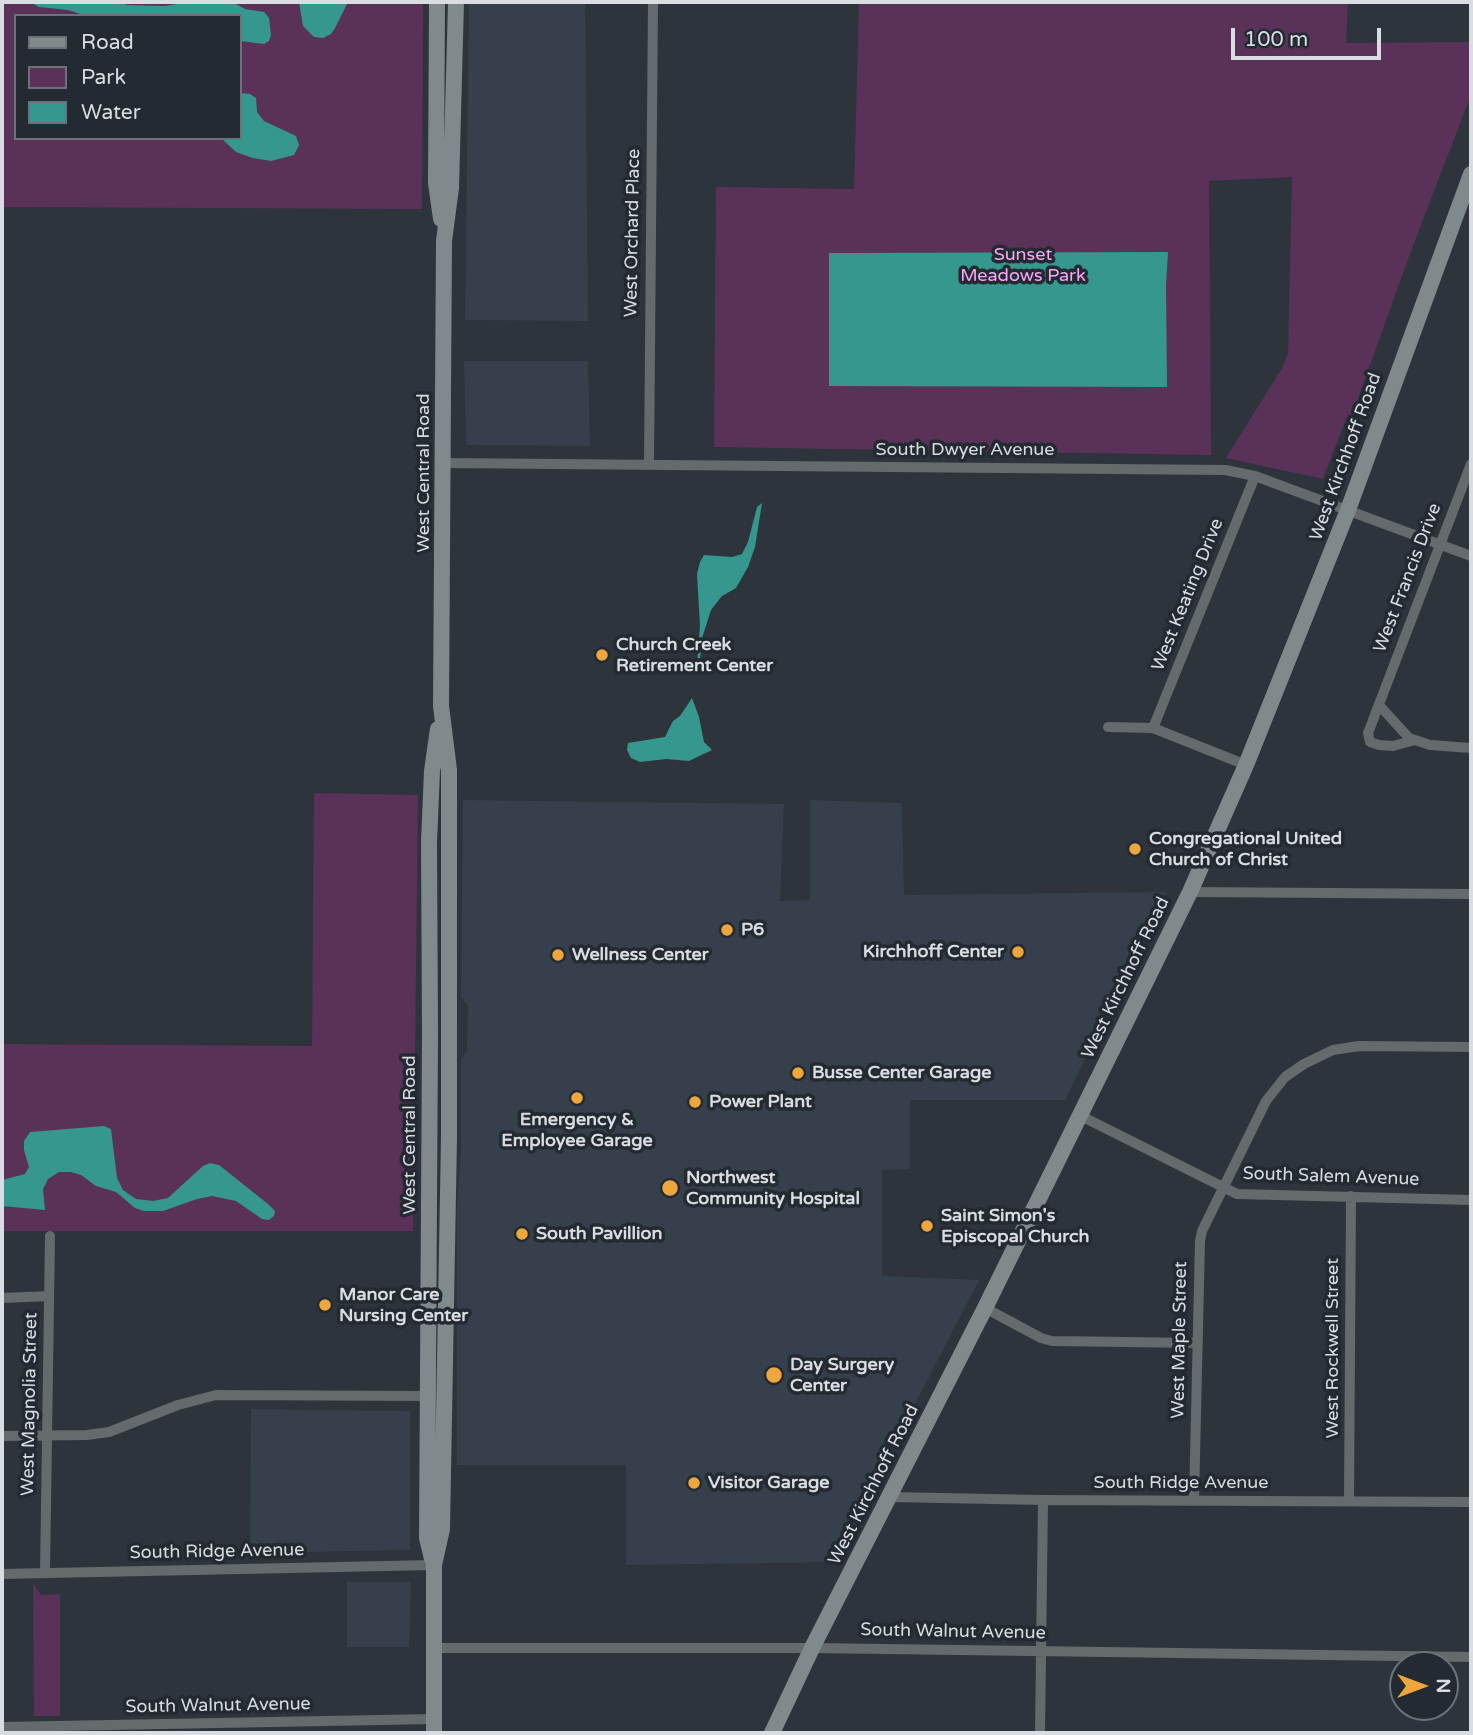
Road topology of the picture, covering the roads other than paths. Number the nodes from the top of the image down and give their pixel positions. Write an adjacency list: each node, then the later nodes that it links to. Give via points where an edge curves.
1 (437, 2): 5 (main road, West Central Road, via 436,183)
2 (456, 2): 5 (main road, West Central Road, via 451,188)
3 (653, 2): 8 (street, West Orchard Place)
4 (1471, 174): 10 (main road, West Kirchhoff Road)
5 (444, 240): 6 (main road, West Central Road)
6 (444, 463): 8 (street, South Dwyer Avenue); 14 (main road, West Central Road)
7 (1471, 464): 11 (street, West Francis Drive)
8 (649, 465): 9 (street, South Dwyer Avenue, via 1225,470)
9 (1255, 476): 10 (street, South Dwyer Avenue); 16 (street, West Keating Drive)
10 (1348, 510): 11 (street, South Dwyer Avenue); 19 (main road, West Kirchhoff Road)
11 (1439, 545): 12 (street, South Dwyer Avenue); 13 (street, West Francis Drive)
12 (1471, 556)
13 (1379, 705): 17 (street); 17 (street, West Francis Drive, via 1368,733 1370,742 1393,746)
14 (442, 706): 32 (main road, West Central Road, via 432,771 429,842); 40 (main road, West Central Road, via 449,770 449,1137 442,1529)
15 (1108, 727): 16 (street)
16 (1153, 727): 19 (street)
17 (1415, 740): 18 (street)
18 (1471, 748)
19 (1246, 765): 20 (main road, West Kirchhoff Road)
20 (1190, 892): 21 (street); 23 (main road, West Kirchhoff Road)
21 (1471, 894)
22 (1471, 1047): 24 (street, West Maple Street, via 1359,1046 1333,1050 1304,1064 1285,1077 1266,1101)
23 (1080, 1116): 24 (street, South Salem Avenue); 30 (main road, West Kirchhoff Road)
24 (1223, 1186): 25 (street, South Salem Avenue, via 1248,1196); 31 (street, West Maple Street, via 1200,1241)
25 (1351, 1196): 26 (street, South Salem Avenue); 38 (street, West Rockwell Street)
26 (1471, 1200)
27 (50, 1236): 28 (street, West Magnolia Street)
28 (49, 1296): 29 (street); 34 (street, West Magnolia Street)
29 (2, 1298)
30 (985, 1308): 31 (street, via 1052,1341); 35 (main road, West Kirchhoff Road)
31 (1198, 1343): 37 (street, West Maple Street)
32 (428, 1396): 34 (street, via 216,1395 109,1432); 40 (main road, West Central Road, via 427,1538)
33 (2, 1436): 34 (street)
34 (47, 1436): 41 (street, West Magnolia Street)
35 (890, 1497): 36 (street, South Ridge Avenue); 44 (main road, West Kirchhoff Road)
36 (1044, 1500): 37 (street, South Ridge Avenue); 45 (street)
37 (1194, 1500): 38 (street, South Ridge Avenue)
38 (1349, 1500): 39 (street, South Ridge Avenue)
39 (1471, 1502)
40 (434, 1565): 41 (street, South Ridge Avenue); 43 (main road, West Central Road)
41 (44, 1573): 42 (street, South Ridge Avenue)
42 (2, 1574)
43 (434, 1648): 44 (street, South Walnut Avenue); 47 (main road, West Central Road)
44 (813, 1648): 45 (street, South Walnut Avenue); 49 (main road, West Kirchhoff Road)
45 (1042, 1651): 46 (street, South Walnut Avenue); 50 (street)
46 (1471, 1657)
47 (435, 1726): 48 (street, South Walnut Avenue)
48 (2, 1727)
49 (772, 1733)
50 (1040, 1733)

